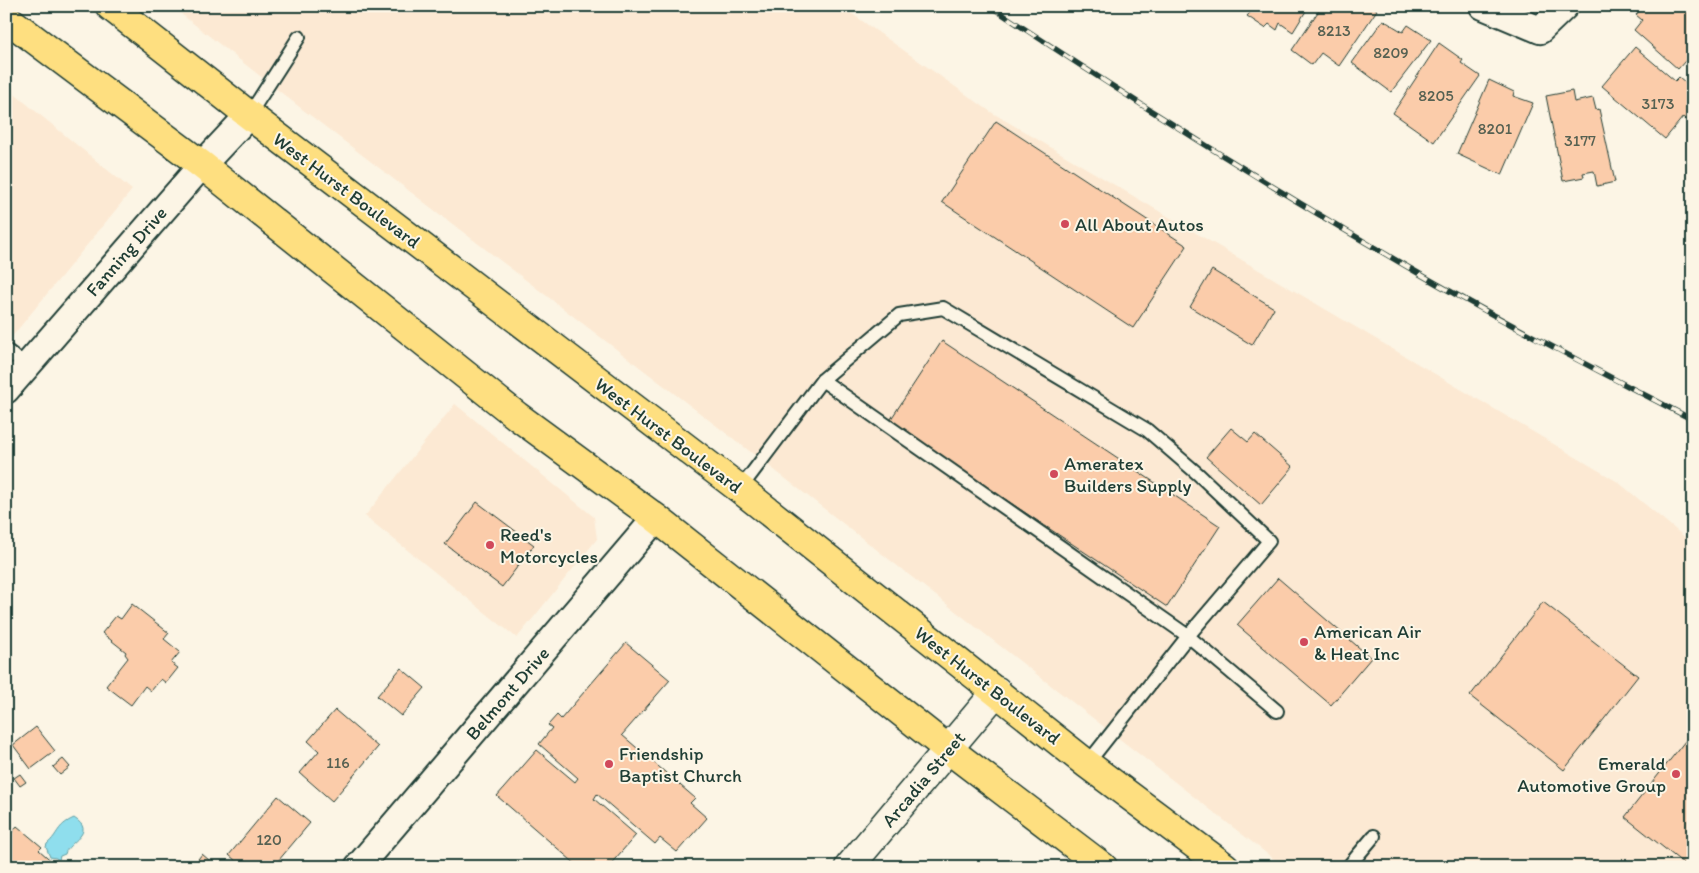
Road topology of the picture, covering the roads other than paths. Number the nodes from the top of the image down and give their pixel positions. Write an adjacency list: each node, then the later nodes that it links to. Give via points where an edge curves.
1 (110, 6): 6 (main road, West Hurst Boulevard)
2 (1483, 6): 3 (street, via 1540,30)
3 (1565, 6)
4 (6, 18): 7 (main road)
5 (299, 37): 6 (lane)
6 (249, 116): 7 (street, Fanning Drive); 12 (main road, West Hurst Boulevard)
7 (202, 164): 9 (street, Fanning Drive); 13 (main road, via 517,416)
8 (6, 350): 9 (lane)
9 (26, 366): 11 (street, Fanning Drive)
10 (822, 380): 12 (lane); 14 (lane); 14 (lane, via 900,315 943,308 1147,430 1269,541)
11 (6, 390)
12 (740, 489): 15 (main road, West Hurst Boulevard)
13 (656, 518): 17 (main road); 20 (street, Belmont Drive)
14 (1188, 636): 16 (lane); 18 (lane)
15 (997, 691): 17 (street, Arcadia Street); 18 (main road, West Hurst Boulevard)
16 (1277, 711)
17 (948, 749): 21 (street, Arcadia Street); 22 (main road)
18 (1087, 764): 23 (main road, West Hurst Boulevard)
19 (1374, 836): 24 (lane)
20 (358, 867)
21 (849, 867)
22 (1103, 867)
23 (1225, 867)
24 (1348, 867)

